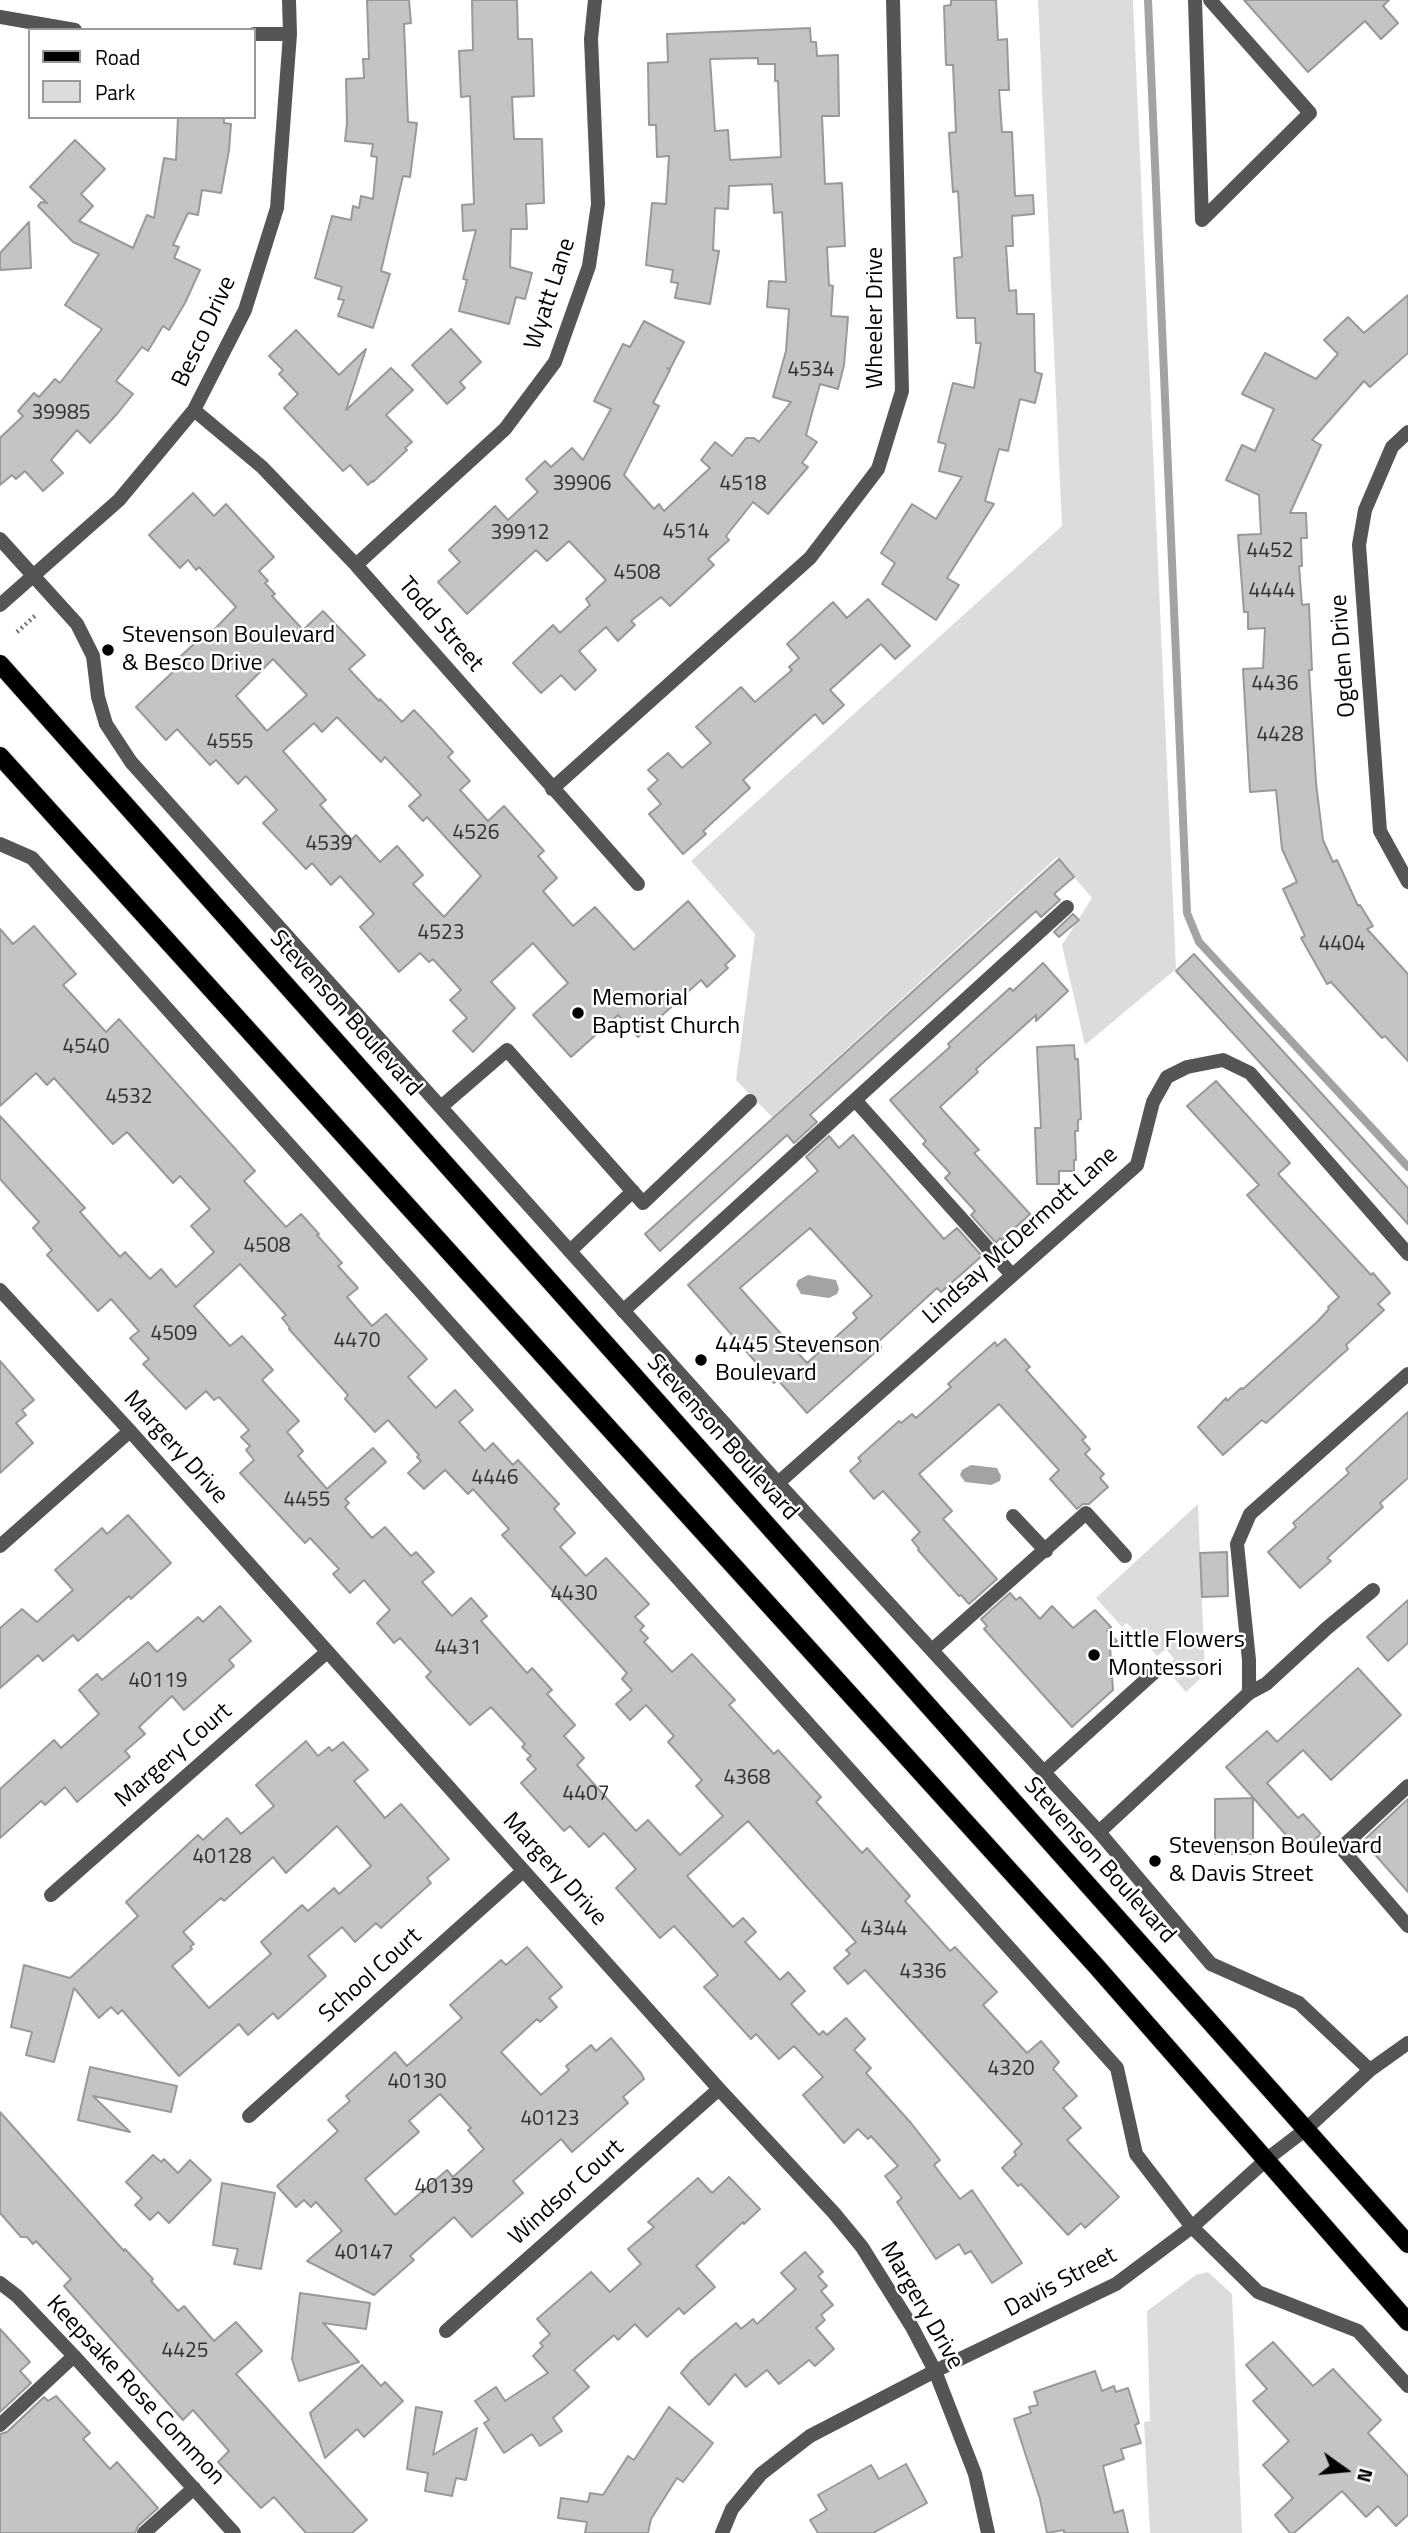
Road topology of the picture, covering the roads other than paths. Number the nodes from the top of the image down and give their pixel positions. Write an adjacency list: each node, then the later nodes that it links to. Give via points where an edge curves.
1 (289, 0): 9 (street, Besco Drive)
2 (595, 0): 13 (street, Wyatt Lane, via 591,39 598,204 589,266 555,362 505,429)
3 (893, 0): 18 (street, Wheeler Drive, via 902,391 878,470 810,558)
4 (1195, 0): 5 (street, via 1202,220 1310,113)
5 (1210, 0)
6 (0, 20): 7 (street)
7 (60, 28)
8 (256, 34): 9 (street)
9 (290, 34): 10 (street, Besco Drive, via 277,208 245,310)
10 (194, 410): 13 (street, Todd Street, via 262,467); 14 (street, Besco Drive, via 118,500)
11 (1408, 432): 20 (street, Ogden Drive, via 1392,447 1365,510 1359,545 1380,831)
12 (0, 540): 14 (street, Stevenson Boulevard)
13 (356, 565): 18 (street, Todd Street)
14 (32, 575): 15 (street, Besco Drive); 25 (street, Stevenson Boulevard, via 77,624 93,656 106,723 131,762)
15 (0, 605)
16 (0, 664): 54 (main road, Stevenson Boulevard)
17 (0, 756): 55 (main road)
18 (552, 789): 21 (street, Todd Street)
19 (0, 844): 56 (street, via 32,858 1117,2068 1136,2154)
20 (1408, 882)
21 (638, 884)
22 (1068, 907): 23 (street)
23 (855, 1100): 29 (street); 31 (street)
24 (750, 1101): 26 (street, via 643,1203)
25 (442, 1106): 26 (street, via 507,1050); 27 (street, Stevenson Boulevard)
26 (633, 1191): 27 (street)
27 (570, 1251): 31 (street, Stevenson Boulevard)
28 (1408, 1254): 29 (street, Lindsay McDermott Lane, via 1250,1073 1223,1060 1187,1067 1167,1077 1153,1102 1137,1165)
29 (1012, 1275): 34 (street, Lindsay McDermott Lane)
30 (0, 1290): 33 (street, Margery Drive)
31 (623, 1311): 34 (street, Stevenson Boulevard)
32 (1408, 1374): 43 (street, via 1250,1514 1237,1544 1250,1660)
33 (130, 1431): 36 (street); 41 (street, Margery Drive)
34 (778, 1483): 40 (street, Stevenson Boulevard)
35 (1013, 1516): 37 (street)
36 (0, 1546)
37 (1046, 1551): 38 (street, via 1086,1513); 40 (street)
38 (1125, 1556)
39 (1373, 1590): 43 (street, via 1266,1684)
40 (932, 1650): 44 (street, Stevenson Boulevard)
41 (327, 1652): 47 (street, Margery Drive); 48 (street, Margery Court)
42 (1159, 1668): 44 (street)
43 (1249, 1693): 46 (street)
44 (1044, 1772): 46 (street, Stevenson Boulevard)
45 (1408, 1786): 49 (street, via 1340,1848)
46 (1099, 1832): 51 (street, Stevenson Boulevard, via 1211,1964 1299,2003)
47 (523, 1871): 52 (street, Margery Drive); 53 (street, School Court)
48 (51, 1895)
49 (1408, 1926)
50 (1408, 2043): 51 (street, Davis Street)
51 (1370, 2070): 54 (street, Davis Street)
52 (719, 2089): 60 (street, Windsor Court); 62 (street, Margery Drive, via 862,2247)
53 (249, 2116)
54 (1305, 2130): 55 (street, Davis Street); 57 (main road, Stevenson Boulevard)
55 (1267, 2160): 56 (street, Davis Street); 59 (main road)
56 (1192, 2227): 62 (street, Davis Street, via 1116,2284); 63 (street, via 1258,2292 1358,2331)
57 (1408, 2244)
58 (0, 2283): 61 (street, Keepsake Rose Common)
59 (1408, 2322)
60 (446, 2332)
61 (74, 2356): 64 (street); 65 (street, Keepsake Rose Common)
62 (934, 2371): 68 (street, Davis Street, via 810,2436 761,2474 732,2509); 69 (street, Margery Drive, via 975,2474)
63 (1408, 2386)
64 (0, 2425)
65 (194, 2488): 66 (street); 67 (street, Keepsake Rose Common)
66 (144, 2533)
67 (234, 2533)
68 (722, 2533)
69 (988, 2533)

